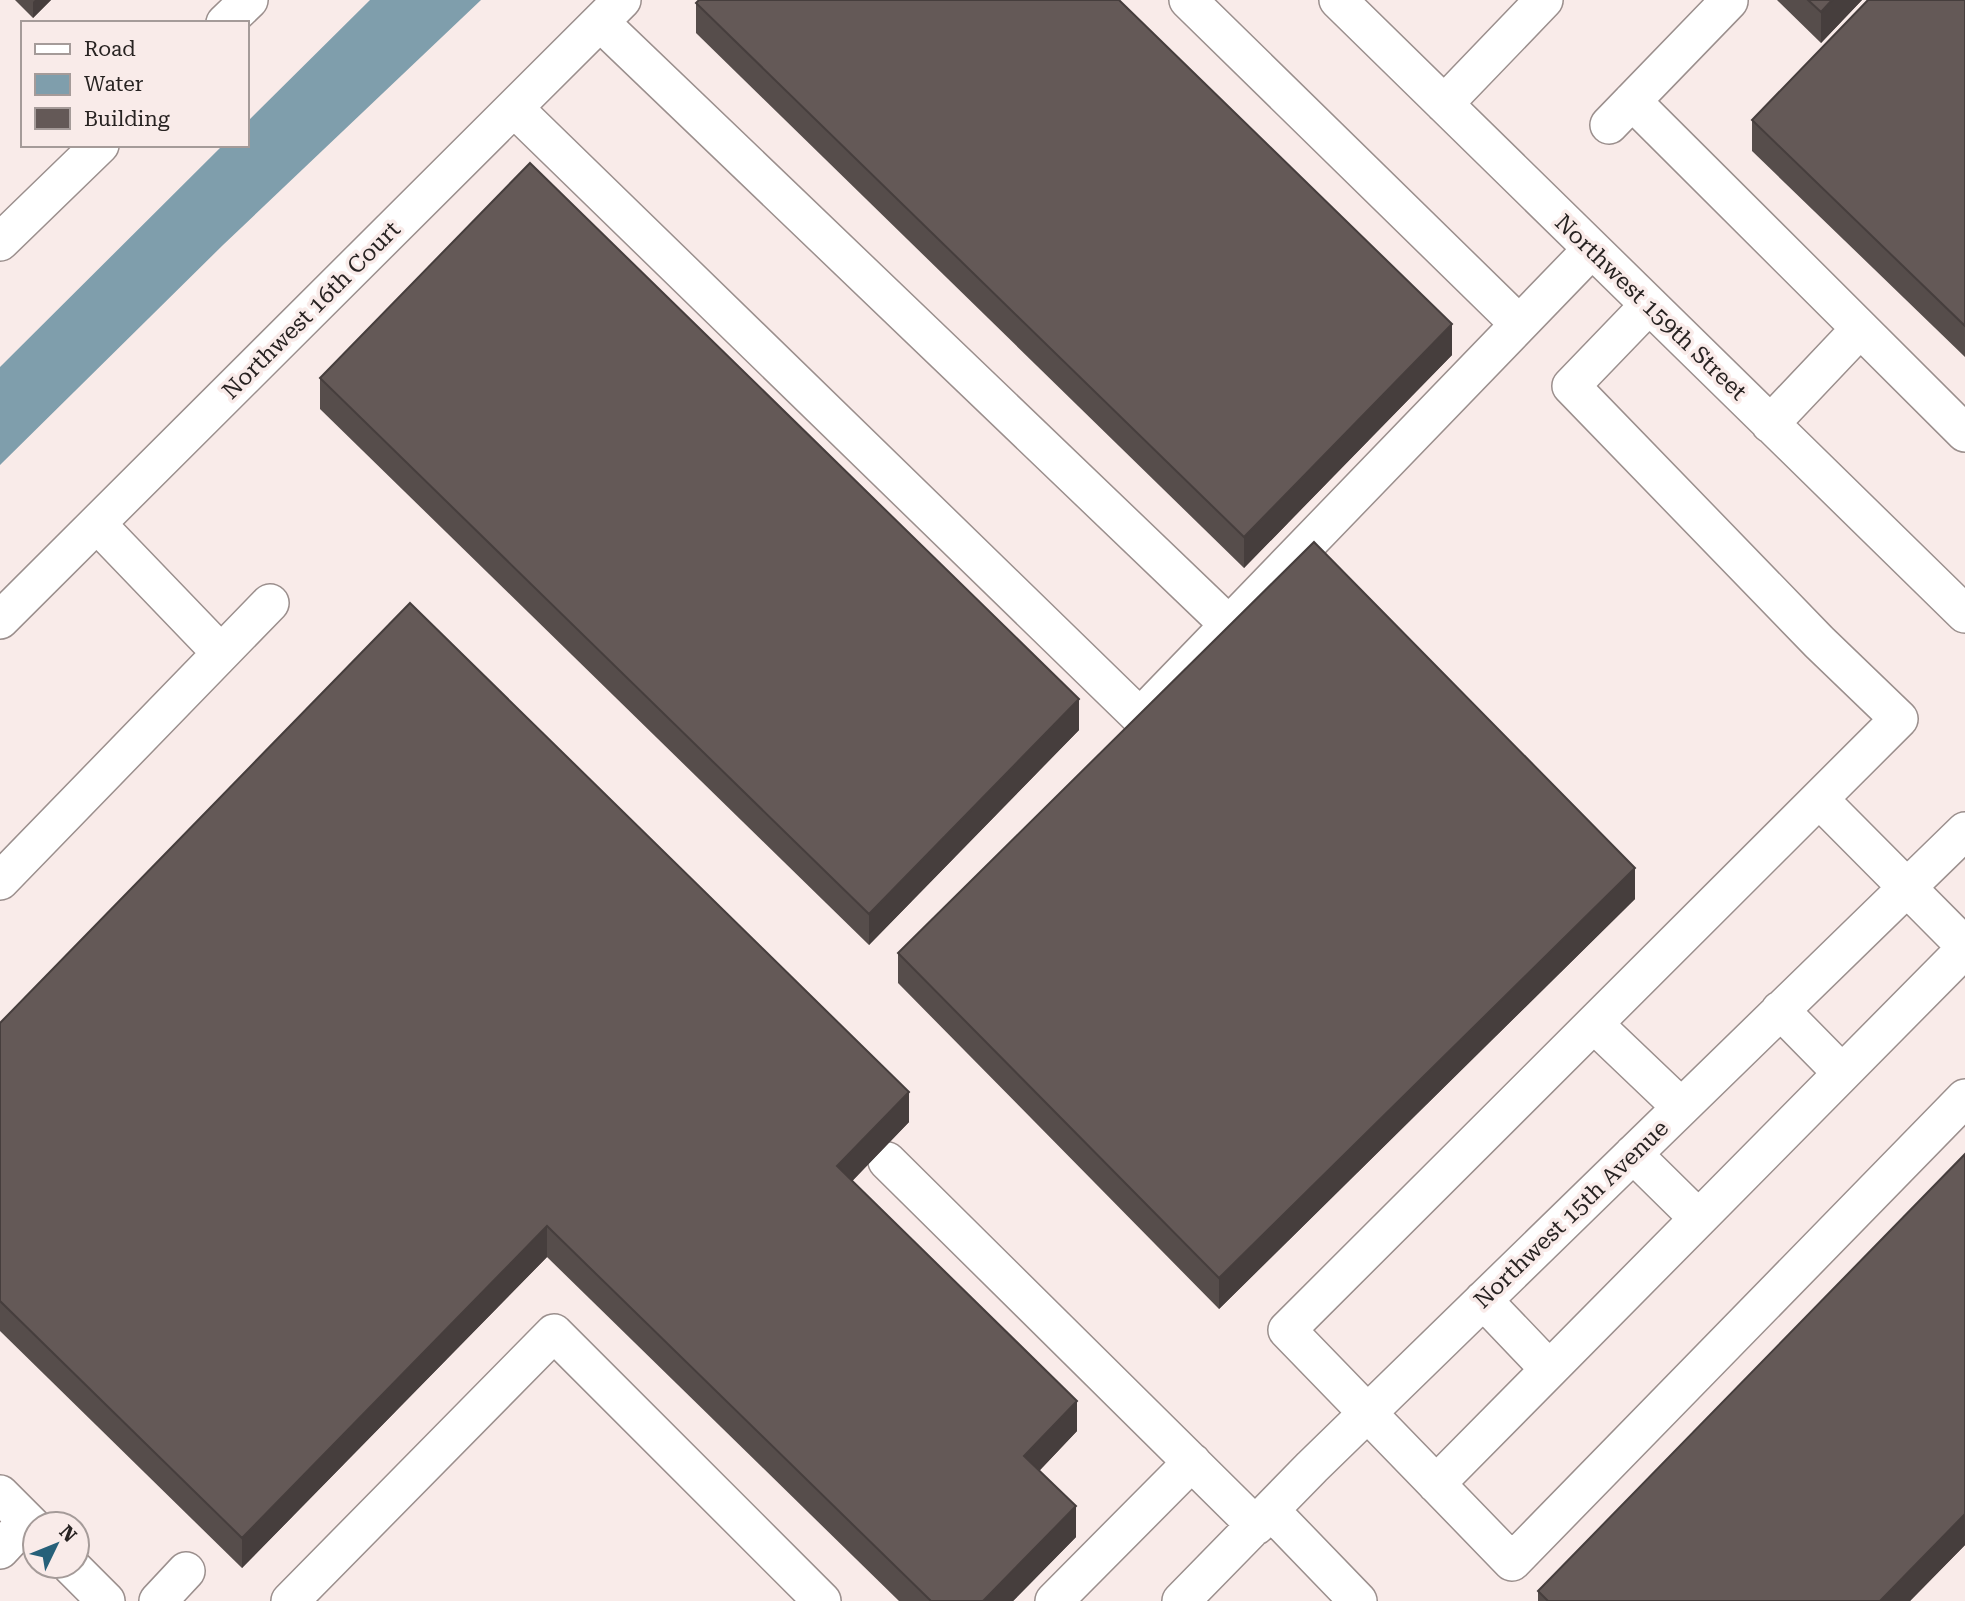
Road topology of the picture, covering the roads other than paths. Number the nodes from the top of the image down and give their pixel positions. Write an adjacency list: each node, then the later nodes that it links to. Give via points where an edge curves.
1 (249, 0): 7 (street)
2 (1188, 0): 14 (street)
3 (1338, 0): 8 (street, Northwest 159th Street)
4 (1544, 0): 8 (street)
5 (1729, 1): 15 (street, via 1620,113)
6 (611, 11): 9 (street, Northwest 16th Court); 22 (street)
7 (227, 21)
8 (1444, 104): 12 (street, Northwest 159th Street)
9 (514, 108): 18 (street, Northwest 16th Court); 22 (street, via 1140,717)
10 (98, 147): 11 (street)
11 (0, 242)
12 (1592, 249): 13 (street, Northwest 159th Street); 14 (street)
13 (1649, 305): 16 (street, Northwest 159th Street); 24 (street, via 1571,386 1899,719)
14 (1520, 324): 22 (street)
15 (1860, 329): 16 (street); 17 (street)
16 (1770, 424): 20 (street, Northwest 159th Street)
17 (1965, 433)
18 (97, 524): 21 (street, Northwest 16th Court); 23 (street)
19 (271, 603): 23 (street)
20 (1965, 614)
21 (0, 620)
22 (1229, 625)
23 (221, 653): 26 (street)
24 (1820, 800): 27 (street); 30 (street)
25 (1965, 831): 27 (street, Northwest 15th Avenue)
26 (0, 881)
27 (1907, 888): 28 (street); 29 (street, Northwest 15th Avenue)
28 (1965, 947): 31 (street)
29 (1780, 1010): 31 (street); 33 (street, Northwest 15th Avenue)
30 (1595, 1025): 33 (street); 39 (street, via 1287,1330)
31 (1842, 1073): 36 (street)
32 (1965, 1098): 41 (street, via 1513,1562)
33 (1681, 1107): 34 (street, Northwest 15th Avenue)
34 (1633, 1154): 36 (street); 37 (street, Northwest 15th Avenue)
35 (887, 1161): 40 (street)
36 (1698, 1218): 38 (street)
37 (1483, 1300): 38 (street); 39 (street, Northwest 15th Avenue)
38 (1549, 1369): 41 (street)
39 (1367, 1414): 41 (street); 44 (street, Northwest 15th Avenue)
40 (1192, 1462): 44 (street); 53 (street)
41 (1436, 1484)
42 (0, 1494): 43 (street)
43 (21, 1515)
44 (1263, 1518): 54 (street, Northwest 15th Avenue); 55 (street)
45 (21, 1533): 46 (street)
46 (0, 1550)
47 (186, 1571): 50 (street)
48 (85, 1580): 49 (street)
49 (106, 1601)
50 (158, 1601)
51 (290, 1601): 52 (street, via 554,1333)
52 (822, 1601)
53 (1054, 1601)
54 (1181, 1601)
55 (1358, 1601)

